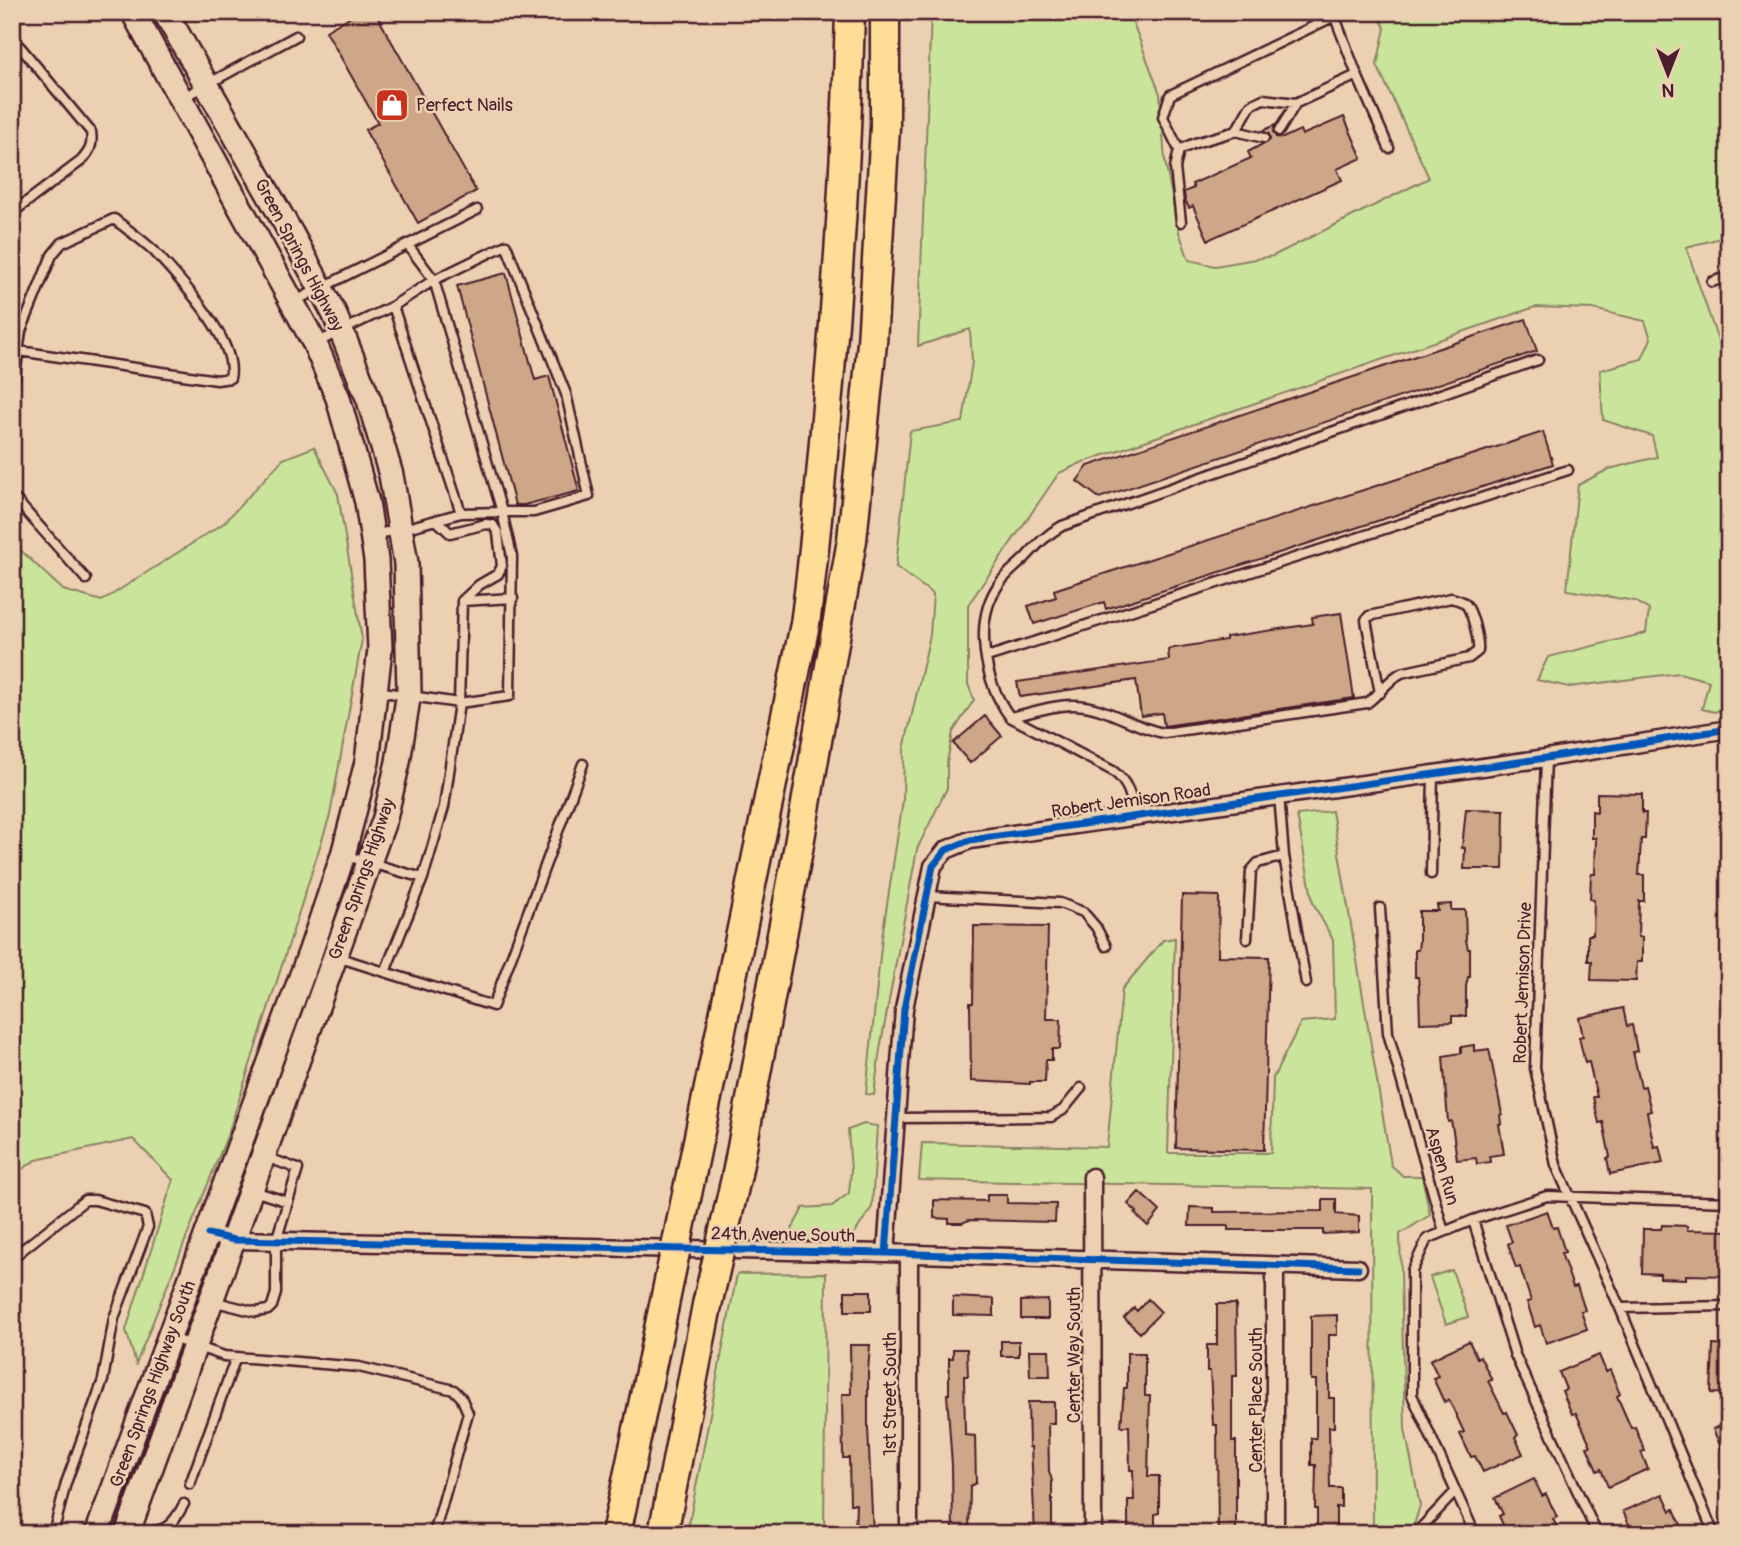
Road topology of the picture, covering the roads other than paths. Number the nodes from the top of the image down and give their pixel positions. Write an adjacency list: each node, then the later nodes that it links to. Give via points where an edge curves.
1 (133, 12): 10 (main road, Green Springs Highway)
2 (165, 12): 9 (main road, Green Springs Highway)
3 (850, 12): 102 (highway, bridge, via 841,255 805,624)
4 (885, 12): 103 (highway, bridge, via 885,127 852,540 737,1174)
5 (1334, 14): 8 (lane); 16 (lane, via 1170,95 1163,117)
6 (296, 36): 9 (lane)
7 (12, 37): 18 (lane, via 91,132 93,143 81,161)
8 (1357, 75): 11 (lane); 15 (lane)
9 (206, 85): 10 (lane); 24 (main road, Green Springs Highway)
10 (181, 99): 25 (main road, Green Springs Highway)
11 (1296, 103): 12 (lane, via 1263,99 1251,105); 13 (lane)
12 (1236, 131): 14 (lane); 16 (lane)
13 (1279, 131)
14 (1264, 138)
15 (1389, 148)
16 (1179, 150): 19 (lane, via 1175,168)
17 (477, 210): 20 (lane)
18 (12, 213)
19 (1181, 222)
20 (407, 244): 22 (lane); 24 (lane)
21 (1729, 276): 23 (lane)
22 (433, 280): 26 (lane); 34 (lane); 34 (lane, via 506,245 566,394 589,496 534,512)
23 (1712, 282)
24 (321, 289): 25 (lane); 27 (main road, Green Springs Highway)
25 (292, 302): 28 (main road, Green Springs Highway)
26 (393, 306): 27 (lane); 35 (lane)
27 (340, 331): 28 (lane); 37 (main road, Green Springs Highway, via 373,412)
28 (315, 344): 38 (main road, Green Springs Highway, via 352,444)
29 (19, 351): 29 (lane, via 21,331 52,255 62,243 114,219 152,249 215,323 233,368 230,377 217,380); 31 (lane)
30 (1538, 360): 42 (lane, via 1050,532 999,585 984,629)
31 (12, 399)
32 (1568, 470): 42 (lane)
33 (12, 499): 39 (lane)
34 (502, 512): 35 (lane); 40 (lane, via 512,555)
35 (461, 513): 36 (lane)
36 (436, 520): 37 (lane); 41 (lane, via 450,533 486,524 498,533 502,566 498,574)
37 (400, 530): 38 (lane); 45 (main road, Green Springs Highway)
38 (372, 534): 43 (main road, Green Springs Highway, via 380,649)
39 (86, 579)
40 (513, 598): 41 (lane); 46 (lane, via 510,696)
41 (462, 601): 46 (lane)
42 (986, 657): 47 (lane, via 990,678)
43 (375, 691): 45 (lane); 54 (main road, Green Springs Highway, via 367,762)
44 (1380, 693): 44 (lane, via 1401,673 1469,658 1478,651 1464,602 1451,598 1369,616 1366,620); 47 (lane, via 1367,703 1164,733 1074,705)
45 (408, 696): 46 (lane); 56 (main road, Green Springs Highway, via 385,818)
46 (459, 703): 58 (lane, via 444,807)
47 (1010, 717): 53 (lane, via 1124,779)
48 (1729, 729): 49 (street, Robert Jemison Road)
49 (1546, 758): 51 (street, Robert Jemison Road); 72 (lane, Robert Jemison Drive, via 1535,1068 1556,1165)
50 (583, 764): 65 (lane, via 493,1006)
51 (1433, 774): 52 (street, Robert Jemison Road); 57 (lane)
52 (1279, 795): 53 (street, Robert Jemison Road); 55 (lane)
53 (1135, 816): 59 (street, Robert Jemison Road, via 970,840 946,850 933,866)
54 (343, 855): 56 (lane); 63 (main road, Green Springs Highway)
55 (1284, 856): 61 (lane, via 1258,863 1251,871); 66 (lane)
56 (369, 863): 58 (lane); 64 (main road, Green Springs Highway)
57 (1431, 874)
58 (424, 878): 65 (lane)
59 (927, 896): 62 (lane, via 1060,903 1083,912); 68 (street, Robert Jemison Road, via 904,1009)
60 (1380, 908): 76 (lane, Aspen Run, via 1388,1033)
61 (1247, 939)
62 (1106, 946)
63 (311, 950): 64 (lane); 77 (main road, Green Springs Highway)
64 (335, 956): 65 (lane); 69 (main road, Green Springs Highway)
65 (385, 972)
66 (1306, 983)
67 (1081, 1088): 68 (lane, via 1051,1117)
68 (896, 1118): 80 (street, Robert Jemison Road)
69 (264, 1156): 71 (main road, Green Springs Highway); 73 (lane, via 298,1169)
70 (1092, 1177): 83 (street, Center Way South)
71 (252, 1190): 73 (lane); 78 (main road, Green Springs Highway)
72 (1571, 1195): 74 (lane); 75 (lane, via 1547,1196); 88 (lane)
73 (288, 1202): 79 (lane)
74 (1729, 1202)
75 (1473, 1220): 76 (lane); 109 (lane, Aspen Run, via 1515,1355)
76 (1444, 1232): 93 (lane, Aspen Run, via 1427,1239 1412,1271 1412,1395)
77 (208, 1234): 78 (street, 24th Avenue South); 89 (main road, Green Springs Highway South)
78 (234, 1240): 79 (street, 24th Avenue South); 86 (main road, Green Springs Highway South)
79 (276, 1241): 80 (street, 24th Avenue South); 86 (lane, via 276,1293 268,1310 256,1312)
80 (886, 1253): 81 (street, 24th Avenue South)
81 (909, 1254): 83 (street, 24th Avenue South); 104 (street, 1st Street South)
82 (12, 1258): 97 (lane, via 85,1200 145,1214 148,1219 114,1318 103,1380)
83 (1094, 1261): 84 (street, 24th Avenue South); 105 (street, Center Way South)
84 (1275, 1266): 85 (street, 24th Avenue South); 106 (street, Center Place South)
85 (1358, 1268)
86 (212, 1301): 90 (main road, Green Springs Highway South)
87 (1729, 1306): 88 (lane)
88 (1620, 1308): 110 (lane)
89 (170, 1337): 90 (lane); 98 (main road, Green Springs Highway South)
90 (195, 1346): 91 (lane); 99 (main road, Green Springs Highway South)
91 (236, 1357): 92 (lane); 101 (lane, via 359,1367 454,1390 468,1413)
92 (190, 1484)
93 (1455, 1492): 107 (lane); 108 (lane, Aspen Run)
94 (184, 1504): 100 (lane, via 173,1524)
95 (12, 1529): 96 (lane)
96 (25, 1534)
97 (53, 1534)
98 (97, 1534)
99 (127, 1534)
100 (133, 1534)
101 (434, 1534)
102 (616, 1534)
103 (663, 1534)
104 (909, 1534)
105 (1093, 1534)
106 (1275, 1534)
107 (1418, 1534)
108 (1475, 1534)
109 (1597, 1534)
110 (1714, 1534)

